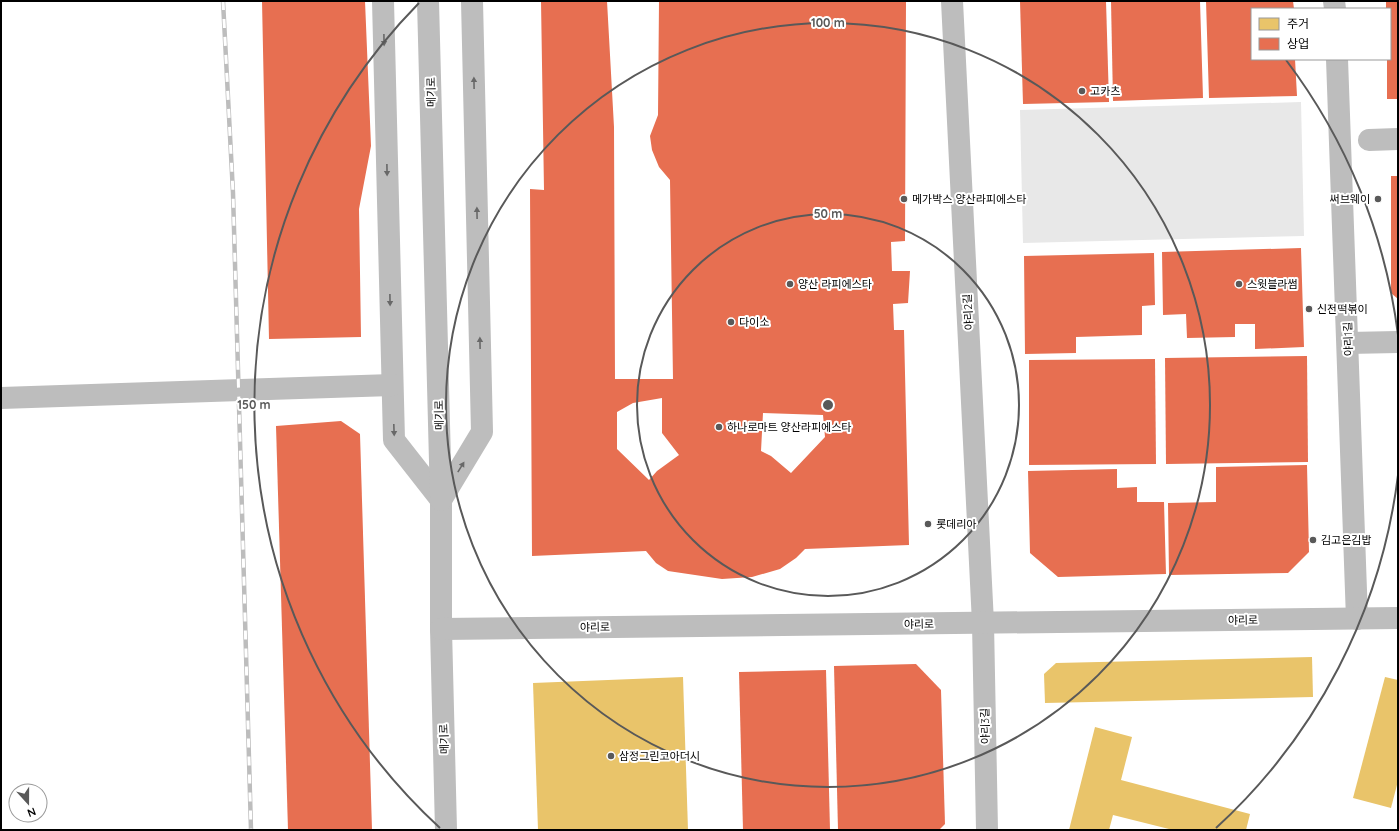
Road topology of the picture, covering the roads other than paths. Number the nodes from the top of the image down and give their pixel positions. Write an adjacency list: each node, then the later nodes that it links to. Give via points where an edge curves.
1 (383, 1): 10 (street, one-way to 10)
2 (428, 1): 12 (street, 메기로)
3 (472, 1): 12 (street, one-way to 3, via 482,432)
4 (952, 1): 15 (street, 야리2길)
5 (1336, 60): 9 (street, 야리1길)
6 (1398, 139): 7 (street)
7 (1369, 140)
8 (1398, 342): 9 (street)
9 (1348, 343): 14 (street, 야리1길)
10 (392, 385): 11 (street); 12 (street, one-way to 12, via 394,440)
11 (1, 398)
12 (441, 500): 16 (street, 메기로)
13 (1398, 618): 14 (street, 야리로)
14 (1357, 619): 15 (street, 야리로)
15 (983, 623): 16 (street, 야리로); 18 (street, 야리3길)
16 (440, 629): 17 (street, 메기로)
17 (446, 830)
18 (987, 830)

